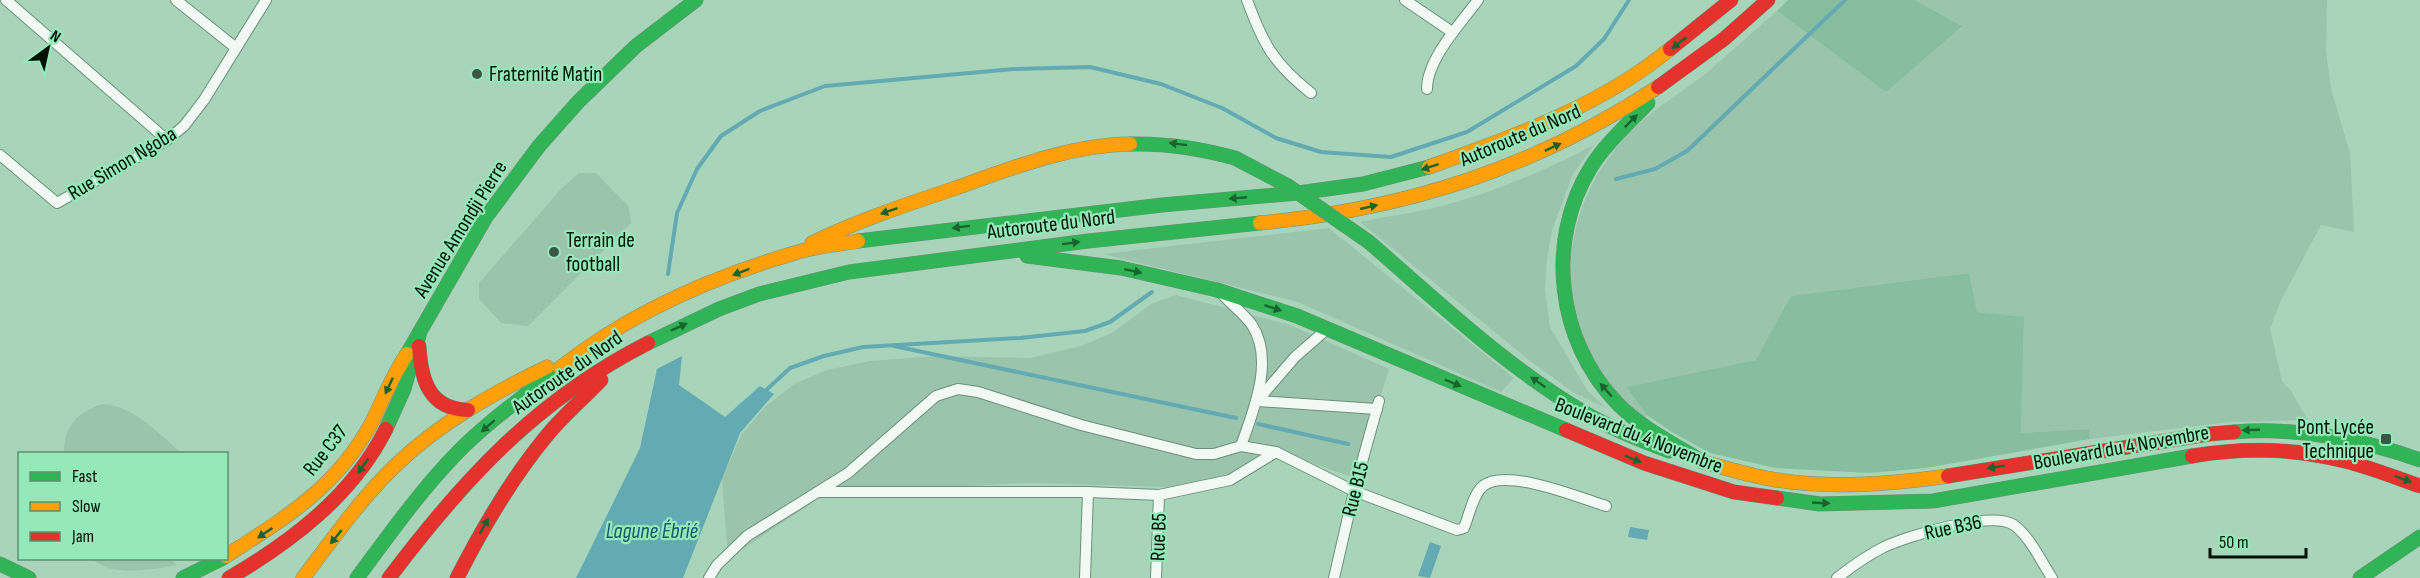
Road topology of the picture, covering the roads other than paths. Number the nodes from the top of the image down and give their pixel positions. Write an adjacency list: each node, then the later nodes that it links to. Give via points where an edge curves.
1 (6, 0): 15 (street)
2 (176, 0): 11 (street)
3 (266, 0): 11 (street, Rue Simon Ngoba)
4 (696, 0): 21 (main road, Avenue Amondji Pierre, via 636,46 539,146 486,218)
5 (1248, 0): 14 (street, via 1271,55 1287,75)
6 (1406, 0): 10 (street)
7 (1478, 0): 10 (street)
8 (1731, 0): 17 (main road, Autoroute du Nord, one-way to 17, via 1656,61 1589,101 1520,134 1418,171 1298,193 1011,221 885,236)
9 (1768, 0): 12 (main road, Autoroute du Nord)
10 (1452, 32): 13 (street, via 1427,78)
11 (236, 48): 15 (street, Rue Simon Ngoba, via 204,100)
12 (1665, 85): 18 (main road, Autoroute du Nord, one-way to 12, via 1293,219 1423,195 1524,161 1599,124); 29 (main road, one-way to 12, via 1641,423 1600,385 1576,342 1562,283 1567,225 1586,174 1609,143)
13 (1427, 89)
14 (1311, 93)
15 (167, 140): 16 (street, Rue Simon Ngoba, via 57,203)
16 (0, 155)
17 (796, 252): 22 (main road, Autoroute du Nord, one-way to 22, via 658,306); 29 (main road, one-way to 17, bridge, via 1652,446 1567,402 1522,371 1323,207 1235,158 1187,145 1131,142 1088,148 1010,169 842,228)
18 (992, 252): 19 (main road, Boulevard du 4 Novembre, one-way to 19, via 1121,268); 23 (main road, Autoroute du Nord, one-way to 18, via 719,309 801,282)
19 (1217, 290): 20 (main road, Boulevard du 4 Novembre, one-way to 20); 24 (street, via 1252,326 1260,346)
20 (1327, 329): 24 (street, via 1294,357); 30 (main road, Boulevard du 4 Novembre, one-way to 30, via 1644,463 1712,486 1769,498 1820,504 1933,501 2231,450 2306,453 2342,460)
21 (419, 336): 25 (main road, via 422,371 434,398 445,408); 38 (main road, Rue C37, one-way to 38, via 396,370 370,425 338,470 292,514); 45 (main road, one-way to 45, via 396,408 357,474 302,530)
22 (584, 350): 25 (main road, via 521,379); 47 (main road, Autoroute du Nord, one-way to 47, via 459,451)
23 (627, 354): 37 (main road, Autoroute du Nord, via 569,392 510,439 461,487); 50 (main road, one-way to 23, via 514,476 550,431)
24 (1258, 401): 26 (street); 31 (street, Rue B15, via 1378,405)
25 (468, 410): 46 (main road, one-way to 46, via 396,466)
26 (1241, 446): 27 (street); 32 (street, via 1214,454 1196,454 958,389 936,396 871,455)
27 (1276, 452): 31 (street); 34 (street, via 1230,480)
28 (2420, 460): 29 (main road, Boulevard du 4 Novembre, one-way to 29, via 2385,447 2259,430 2209,434 1927,479 1868,483 1772,478)
29 (1703, 462)
30 (2420, 486)
31 (1354, 491): 35 (street, via 1461,530 1481,487 1488,482 1536,484); 54 (street, Rue B15)
32 (819, 492): 33 (street); 51 (street, via 747,536)
33 (1088, 492): 34 (street); 52 (street)
34 (1159, 495): 53 (street, Rue B5)
35 (1606, 506)
36 (2420, 537): 57 (main road)
37 (418, 539): 48 (main road, Autoroute du Nord); 49 (main road)
38 (228, 555)
39 (219, 560): 44 (main road, Rue C37)
40 (0, 564): 43 (main road)
41 (0, 571): 42 (main road)
42 (8, 578)
43 (29, 578)
44 (183, 578)
45 (229, 578)
46 (303, 578)
47 (357, 578)
48 (390, 578)
49 (398, 578)
50 (457, 578)
51 (710, 578)
52 (1085, 578)
53 (1156, 578)
54 (1334, 578)
55 (1837, 578): 56 (street, Rue B36, via 1882,548 1921,532 1992,519 2004,520 2023,534)
56 (2052, 578)
57 (2360, 578)

